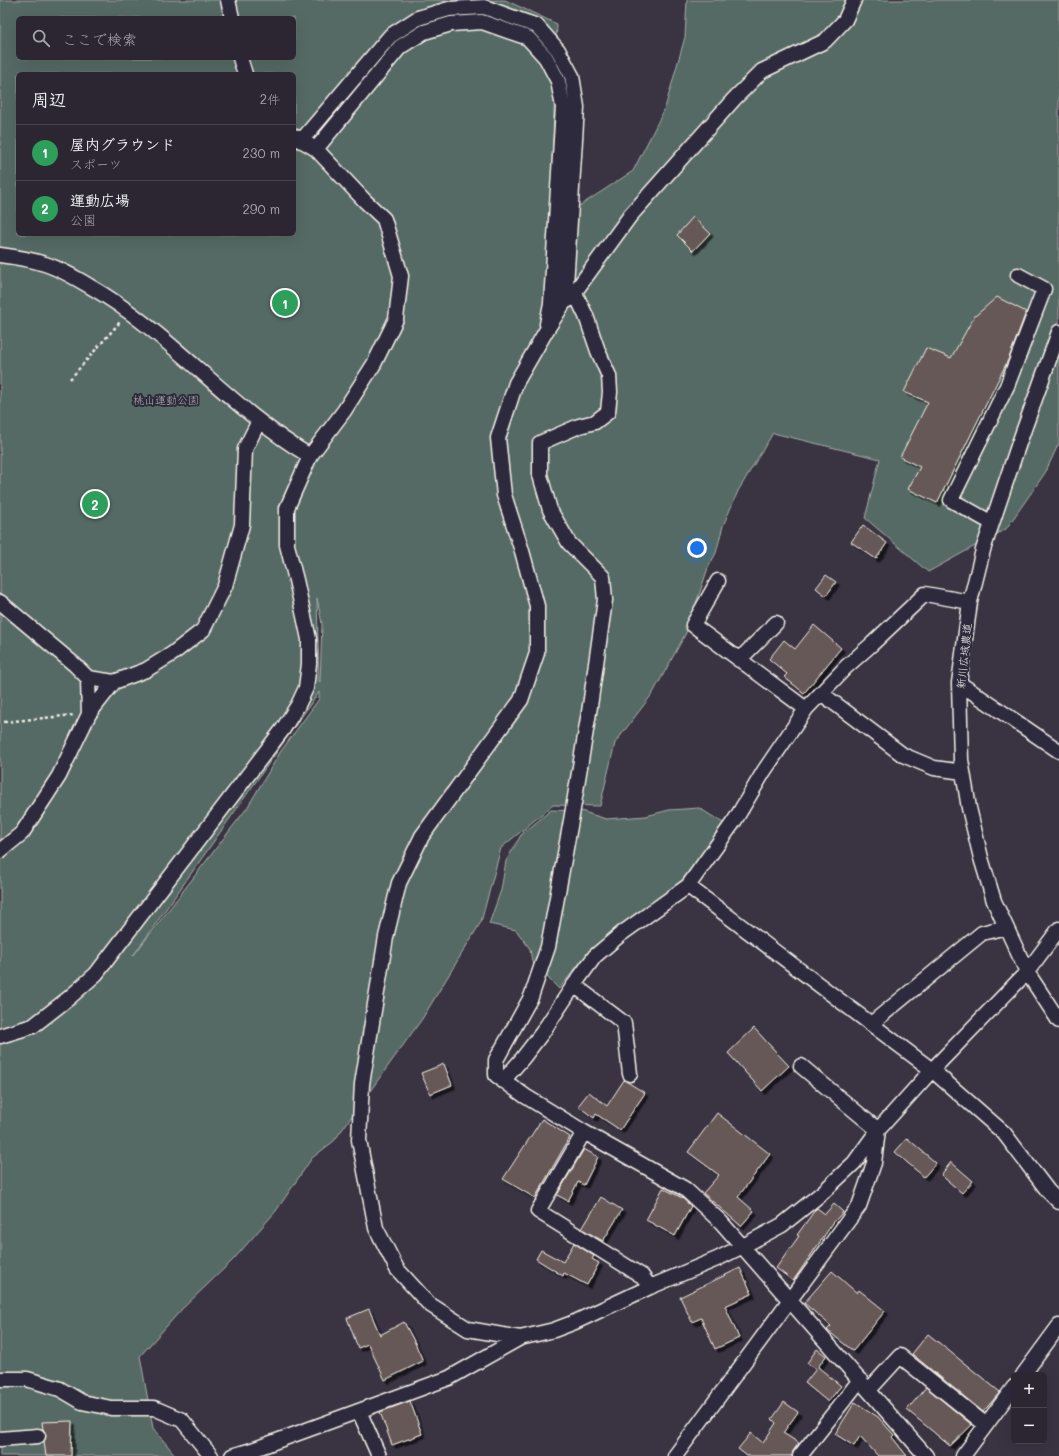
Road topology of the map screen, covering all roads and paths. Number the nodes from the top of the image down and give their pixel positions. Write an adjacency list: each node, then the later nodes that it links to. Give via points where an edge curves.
1 (228, 0): 4 (street)
2 (854, 0): 12 (street, via 845,20 825,42 762,71 734,99 630,216)
3 (484, 4): 5 (street); 8 (street, via 449,9 418,18 390,36); 14 (street, via 537,26 558,50 572,76 577,107 565,301)
4 (232, 16)
5 (482, 22): 9 (street, via 451,24 424,32 400,47); 14 (street, via 528,38 546,58 558,81 563,107 551,303)
6 (241, 60): 7 (street)
7 (244, 72)
8 (297, 139): 9 (street)
9 (316, 149): 18 (street, via 384,218 400,276 396,319 374,364 344,411)
10 (0, 255): 13 (street, via 45,264 73,276)
11 (1018, 275): 19 (street, via 1044,289 1007,386 951,500)
12 (575, 293): 14 (street); 46 (street, via 609,376 608,412 595,422 540,443 540,475 550,510 569,542 603,577 605,600 580,768 548,947 531,997 496,1060 496,1075)
13 (130, 311): 16 (path); 17 (street)
14 (546, 331): 54 (street, via 516,383 498,438 504,495 537,606 537,653 521,700 422,836 399,883 386,937 362,1084 359,1140 376,1228 397,1269 429,1304 468,1329)
15 (1059, 332): 19 (street, 新川広域農道)
16 (70, 379)
17 (259, 421): 18 (street, via 286,442); 26 (street, via 245,449 240,533 225,586 203,630 146,670)
18 (310, 456): 42 (street, via 287,508 287,545 309,639 306,688 298,706 96,974 33,1026)
19 (992, 523): 22 (street, 新川広域農道)
20 (718, 581): 24 (street, via 693,626)
21 (0, 602): 25 (street, via 75,664)
22 (970, 602): 27 (street, 新川広域農道); 28 (street, via 925,594)
23 (776, 623): 24 (street)
24 (739, 660): 29 (street)
25 (88, 678): 26 (street); 30 (street)
26 (114, 682): 30 (street)
27 (959, 683): 32 (street); 33 (street, 新川広域農道)
28 (821, 693): 29 (street); 33 (street, via 903,755 934,768)
29 (806, 709): 35 (street, via 735,820)
30 (89, 714): 31 (path); 34 (street, via 59,776 22,833)
31 (4, 722)
32 (1059, 751)
33 (963, 772): 36 (street, 新川広域農道, via 981,858 994,901)
34 (0, 851)
35 (688, 886): 39 (street, via 595,956); 41 (street)
36 (1006, 927): 38 (street, 新川広域農道); 41 (street, via 982,934)
37 (1059, 929): 38 (street)
38 (1027, 972): 40 (street, 新川広域農道); 44 (street)
39 (574, 985): 45 (street, via 624,1023); 46 (street, via 542,1033)
40 (1059, 1021)
41 (871, 1024): 44 (street)
42 (0, 1036)
43 (801, 1066): 47 (street)
44 (932, 1070): 47 (street); 49 (street, via 1004,1133)
45 (630, 1074)
46 (503, 1081): 48 (street)
47 (878, 1130): 50 (street, via 854,1163 822,1193 782,1225); 52 (street, via 874,1163 859,1206)
48 (584, 1132): 50 (street, via 684,1189); 51 (street, via 538,1211 642,1276)
49 (1059, 1202)
50 (743, 1246): 51 (street); 52 (street)
51 (650, 1287): 54 (street, via 554,1330)
52 (790, 1299): 57 (street); 66 (street)
53 (1059, 1326): 55 (street)
54 (520, 1338): 59 (street, via 449,1378)
55 (1025, 1372)
56 (0, 1379): 63 (street, via 27,1379 60,1389 82,1402 111,1408 154,1408 182,1420)
57 (864, 1385): 60 (street, via 900,1356); 67 (street); 68 (street)
58 (1011, 1391): 60 (street)
59 (359, 1411): 64 (street); 65 (street)
60 (986, 1425): 69 (street)
61 (38, 1436): 62 (street)
62 (0, 1439)
63 (211, 1456)
64 (232, 1456)
65 (379, 1456)
66 (675, 1456)
67 (800, 1456)
68 (926, 1456)
69 (963, 1456)

